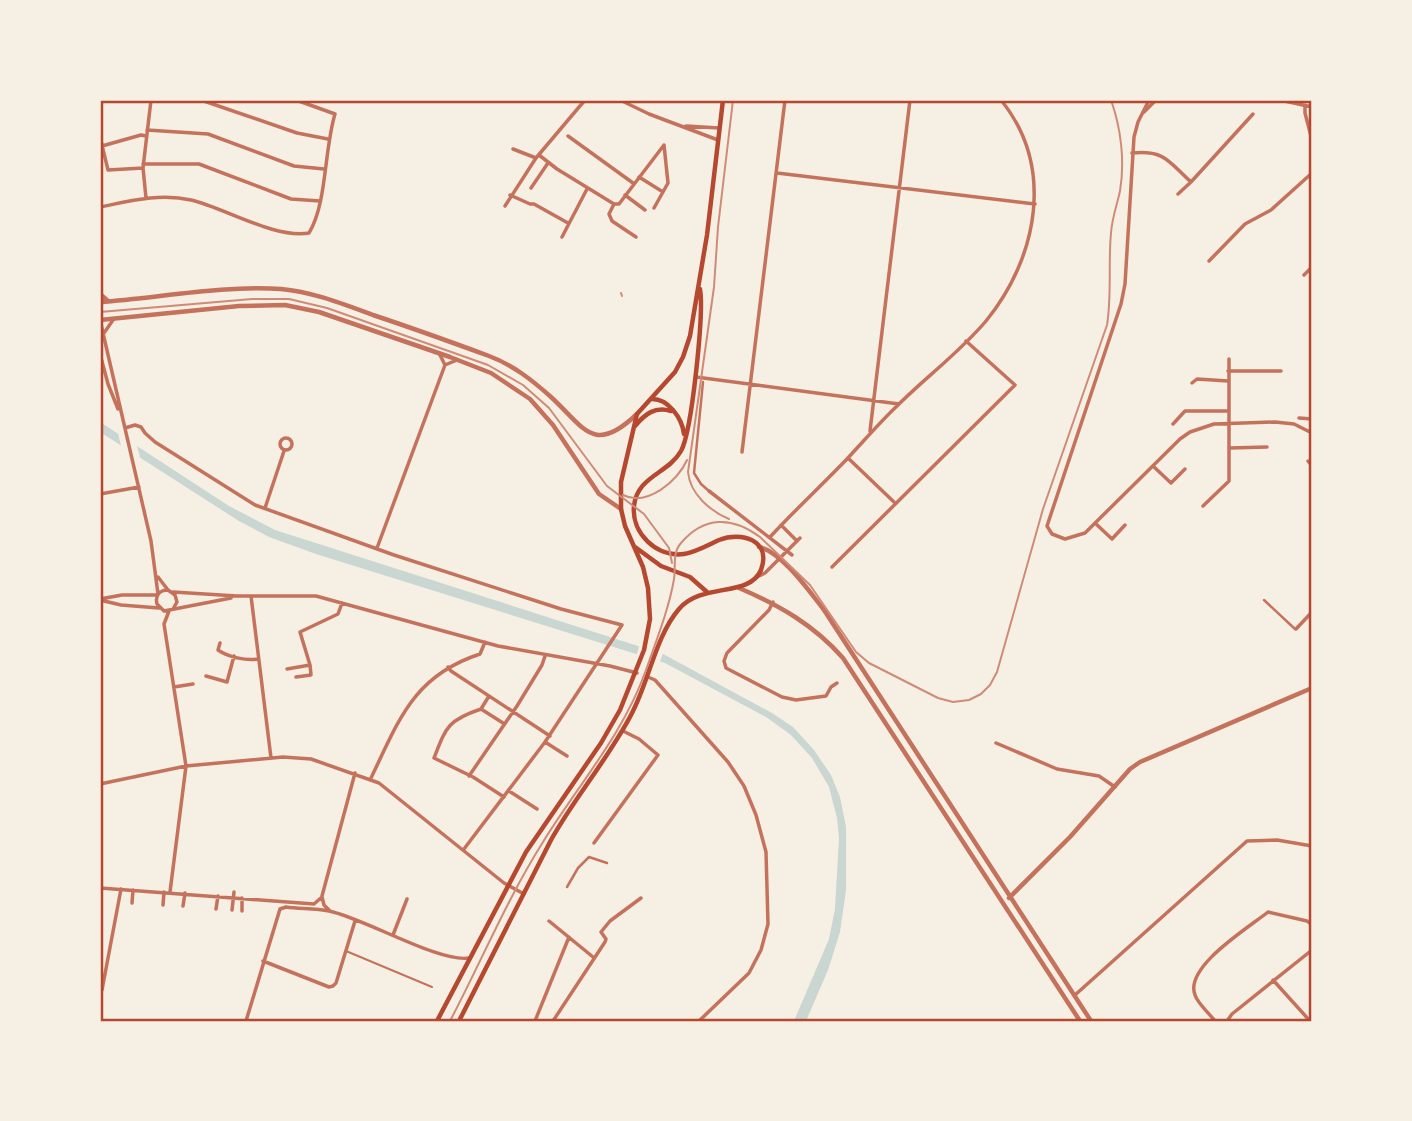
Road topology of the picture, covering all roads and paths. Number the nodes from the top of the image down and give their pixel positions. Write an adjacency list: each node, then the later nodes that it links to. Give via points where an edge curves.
1 (151, 100): 19 (street)
2 (201, 100): 23 (street)
3 (296, 100): 23 (street, via 335,114)
4 (585, 100): 29 (street)
5 (620, 100): 17 (street)
6 (723, 100): 18 (main road)
7 (785, 100): 33 (street)
8 (911, 100): 38 (street)
9 (1001, 100): 48 (street, via 1028,146)
10 (1149, 100): 15 (street)
11 (1156, 100): 15 (street)
12 (1280, 100): 13 (street)
13 (1306, 105): 14 (street); 25 (street)
14 (1312, 107)
15 (1142, 113): 28 (street)
16 (1253, 114): 36 (street)
17 (681, 125): 18 (street); 24 (street)
18 (719, 128): 24 (main road)
19 (147, 130): 20 (street); 32 (street, via 208,134 294,166)
20 (146, 136): 26 (street); 31 (street)
21 (568, 136): 37 (street)
22 (100, 137): 26 (street)
23 (328, 139): 32 (street)
24 (718, 140): 59 (main road)
25 (1312, 140)
26 (102, 146): 31 (street, via 111,172)
27 (513, 149): 29 (street)
28 (1132, 153): 36 (street, via 1161,154); 111 (street, via 1121,304 1047,526 1065,540 1085,533)
29 (538, 157): 30 (street); 43 (street)
30 (548, 163): 39 (street); 40 (street)
31 (143, 166): 45 (street); 46 (street, via 200,164 291,199)
32 (324, 169): 46 (street)
33 (776, 173): 38 (street); 78 (street)
34 (1312, 173): 56 (street, via 1271,210 1245,224)
35 (639, 177): 37 (street); 41 (street); 41 (street, via 664,145 669,178)
36 (1191, 182): 42 (street)
37 (633, 183): 44 (street)
38 (899, 187): 48 (street); 80 (street)
39 (531, 188)
40 (587, 188): 47 (street); 53 (street)
41 (663, 192): 51 (street)
42 (1178, 194)
43 (510, 195): 49 (street); 53 (street)
44 (625, 195): 47 (street); 52 (street)
45 (146, 198): 46 (street, via 189,200 279,230 307,234); 50 (street)
46 (321, 202)
47 (614, 204): 55 (street, via 612,221)
48 (1035, 204): 66 (street, via 1029,236 1010,284)
49 (505, 206)
50 (100, 207)
51 (654, 208)
52 (645, 209)
53 (568, 223): 54 (street)
54 (562, 237)
55 (636, 237)
56 (1209, 261)
57 (1312, 267): 58 (street)
58 (1304, 275)
59 (700, 284): 74 (main road); 79 (main road, via 683,357)
60 (100, 295): 62 (street)
61 (100, 302): 62 (street)
62 (108, 302): 85 (street, via 270,289 309,294 498,359 527,377 589,433 613,432)
63 (115, 318): 64 (street); 65 (street); 67 (street, via 285,305)
64 (100, 320): 65 (street)
65 (103, 335): 82 (street)
66 (966, 341): 81 (street); 107 (street, via 1015,385)
67 (439, 353): 70 (street); 71 (street)
68 (100, 354): 82 (street)
69 (1229, 359): 72 (street)
70 (457, 360): 71 (street); 110 (street, via 502,379 530,399 553,425 599,495)
71 (446, 365): 117 (street)
72 (1228, 371): 73 (street); 75 (street)
73 (1281, 371)
74 (694, 377): 78 (street); 94 (main road)
75 (1228, 381): 77 (street, via 1197,379); 83 (street)
76 (704, 382): 105 (street, via 694,472)
77 (1192, 383)
78 (750, 384): 80 (street); 98 (street)
79 (651, 399): 84 (main road, via 659,399); 85 (main road)
80 (873, 400): 81 (street); 92 (street)
81 (899, 404): 92 (street)
82 (120, 411): 90 (street)
83 (1228, 411): 88 (street, via 1185,411); 89 (street)
84 (674, 412): 91 (main road, via 650,411); 94 (main road)
85 (637, 414): 91 (main road)
86 (1299, 418): 87 (street)
87 (1312, 419)
88 (1173, 424)
89 (1228, 424): 93 (street, via 1285,423); 96 (street); 101 (street, via 1190,432)
90 (125, 428): 104 (street); 109 (street, via 141,426 155,442)
91 (632, 430): 110 (main road, via 621,482)
92 (870, 432): 99 (street)
93 (1312, 433)
94 (685, 439): 116 (main road, via 676,458 639,491 634,516 643,536 655,548 671,554 733,536 746,537)
95 (1267, 447): 96 (street)
96 (1230, 448): 108 (street, via 1228,481)
97 (284, 451): 109 (street)
98 (742, 452)
99 (848, 458): 107 (street); 112 (street)
100 (1308, 461): 102 (street)
101 (1153, 466): 103 (street, via 1171,483); 111 (street)
102 (1312, 466)
103 (1185, 469)
104 (139, 487): 106 (street); 121 (street)
105 (709, 491): 114 (street)
106 (100, 494)
107 (895, 502): 120 (street)
108 (1203, 506)
109 (265, 508): 117 (street)
110 (621, 509): 115 (main road)
111 (1095, 523): 113 (street, via 1112,539)
112 (781, 525): 114 (street); 118 (street, via 799,540)
113 (1125, 525)
114 (771, 536): 118 (street)
115 (634, 547): 125 (main road, via 661,566 690,577); 146 (main road, via 643,567 650,610 648,638)
116 (759, 547): 119 (street); 122 (main road, via 762,565)
117 (377, 548): 142 (street, via 621,628)
118 (790, 553): 119 (street)
119 (779, 559): 122 (street); 157 (street, via 824,610)
120 (832, 566)
121 (157, 575): 124 (street); 126 (street)
122 (757, 577): 123 (main road)
123 (739, 588): 125 (main road); 132 (street)
124 (170, 591): 126 (street); 127 (street); 134 (street, via 177,598)
125 (707, 593): 149 (main road, via 683,604 673,616)
126 (158, 595): 129 (street); 133 (street)
127 (237, 596): 128 (street); 134 (street)
128 (251, 596): 131 (street, via 312,595); 141 (street)
129 (100, 599): 133 (street)
130 (1264, 600): 136 (street)
131 (342, 602): 137 (street); 143 (street, via 338,614 300,632)
132 (773, 602): 150 (street, via 733,646 724,665 782,698 826,696); 159 (street, via 829,642)
133 (159, 608): 134 (street)
134 (171, 610): 152 (street, via 164,624)
135 (1312, 612): 136 (street)
136 (1296, 629)
137 (485, 642): 140 (street); 144 (street, via 480,654)
138 (220, 643): 139 (street, via 218,650)
139 (234, 656): 141 (street); 147 (street, via 227,682)
140 (545, 656): 142 (street); 156 (street)
141 (259, 659): 164 (street)
142 (597, 664): 146 (street); 161 (street)
143 (310, 666): 145 (street); 148 (street, via 311,675)
144 (448, 667): 154 (street); 168 (street, via 411,701)
145 (286, 669)
146 (636, 673): 178 (main road, via 601,743)
147 (206, 676)
148 (296, 677)
149 (649, 677): 160 (main road); 222 (street, via 729,762 756,815 766,852 768,924 761,950 749,973)
150 (837, 683)
151 (193, 684): 152 (street)
152 (174, 687): 165 (street)
153 (1312, 688): 170 (street, via 1151,756 1130,769)
154 (489, 695): 155 (street); 156 (street)
155 (481, 709): 158 (street); 167 (street, via 454,719 434,758)
156 (513, 710): 158 (street); 161 (street)
157 (896, 720): 159 (street); 189 (street)
158 (503, 723): 167 (street)
159 (889, 725): 194 (street)
160 (623, 731): 174 (street, via 658,755); 185 (main road, via 556,830)
161 (548, 738): 163 (street); 171 (street)
162 (996, 743): 170 (street, via 1057,769 1099,776)
163 (567, 756)
164 (271, 758): 165 (street); 166 (street, via 311,759)
165 (186, 766): 169 (street); 183 (street)
166 (355, 773): 168 (street); 188 (street)
167 (468, 776): 172 (street)
168 (371, 778): 176 (street)
169 (100, 784)
170 (1115, 787): 189 (street)
171 (509, 791): 172 (street); 173 (street)
172 (504, 797): 176 (street)
173 (537, 809)
174 (594, 843)
175 (1312, 846): 216 (street, via 1247,841)
176 (464, 849): 178 (street)
177 (607, 863): 179 (street, via 589,857)
178 (507, 885): 185 (street); 211 (main road)
179 (567, 887)
180 (100, 888): 181 (street)
181 (121, 889): 182 (street); 215 (street)
182 (133, 890): 183 (street); 195 (street)
183 (167, 892): 184 (street); 196 (street)
184 (185, 893): 187 (street); 197 (street)
185 (524, 894): 219 (main road)
186 (233, 895): 187 (street); 190 (street); 200 (street)
187 (218, 896): 198 (street)
188 (322, 897): 193 (street, via 314,904); 202 (street)
189 (1011, 897): 194 (street); 216 (street)
190 (242, 898): 193 (street); 201 (street)
191 (641, 898): 210 (street, via 607,924 601,932 606,939)
192 (407, 899): 206 (street)
193 (278, 901): 199 (street)
194 (1004, 902): 223 (street)
195 (131, 903)
196 (163, 905)
197 (183, 906)
198 (216, 909)
199 (280, 909): 202 (street); 212 (street)
200 (232, 910)
201 (242, 911)
202 (330, 911): 203 (street)
203 (355, 921): 206 (street); 208 (street)
204 (549, 921): 207 (street)
205 (1312, 925): 225 (street, via 1268,912 1204,963 1194,981 1195,995)
206 (393, 935): 211 (street, via 458,959)
207 (569, 937): 210 (street); 220 (street)
208 (346, 951): 212 (street, via 333,986); 214 (lane)
209 (1312, 952): 213 (street)
210 (594, 957): 221 (street)
211 (469, 958): 218 (main road)
212 (263, 961): 217 (street)
213 (1273, 980): 226 (street); 227 (street)
214 (432, 987)
215 (102, 990)
216 (1075, 995): 224 (street)
217 (246, 1021)
218 (437, 1021)
219 (459, 1021)
220 (535, 1021)
221 (552, 1021)
222 (699, 1021)
223 (1080, 1021)
224 (1091, 1021)
225 (1215, 1021)
226 (1227, 1021)
227 (1310, 1021)

